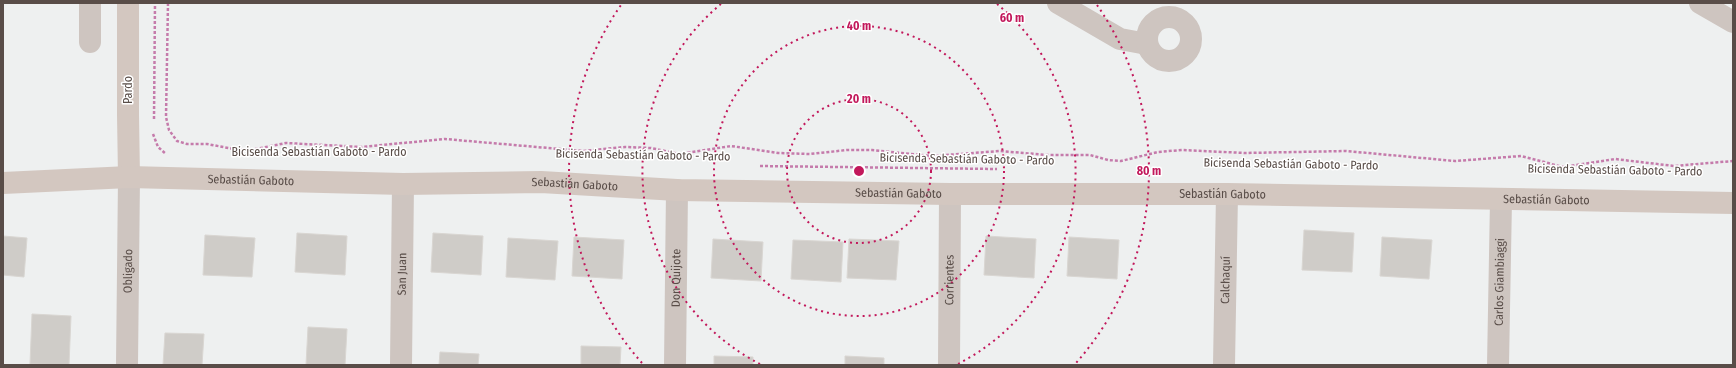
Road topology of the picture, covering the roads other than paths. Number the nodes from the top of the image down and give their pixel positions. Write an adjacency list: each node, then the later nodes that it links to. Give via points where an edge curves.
1 (90, 3): 6 (street)
2 (128, 3): 8 (street, Pardo)
3 (1058, 3): 7 (street, via 1120,39)
4 (1700, 3): 5 (street)
5 (1733, 22)
6 (90, 42)
7 (1148, 44)
8 (129, 177): 9 (street, Sebastián Gaboto); 10 (street, Sebastián Gaboto); 16 (street, Obligado)
9 (3, 184)
10 (402, 184): 11 (street, Sebastián Gaboto, via 541,182); 17 (street, San Juan)
11 (678, 190): 12 (street, Sebastián Gaboto); 18 (street, Don Quijote)
12 (950, 194): 13 (street, Sebastián Gaboto); 19 (street, Corrientes)
13 (1227, 194): 14 (street, Sebastián Gaboto); 20 (street, Calchaquí)
14 (1501, 200): 15 (street, Sebastián Gaboto); 21 (street, Carlos Giambiaggi)
15 (1733, 203)
16 (127, 365)
17 (401, 365)
18 (675, 365)
19 (949, 365)
20 (1224, 365)
21 (1498, 365)

